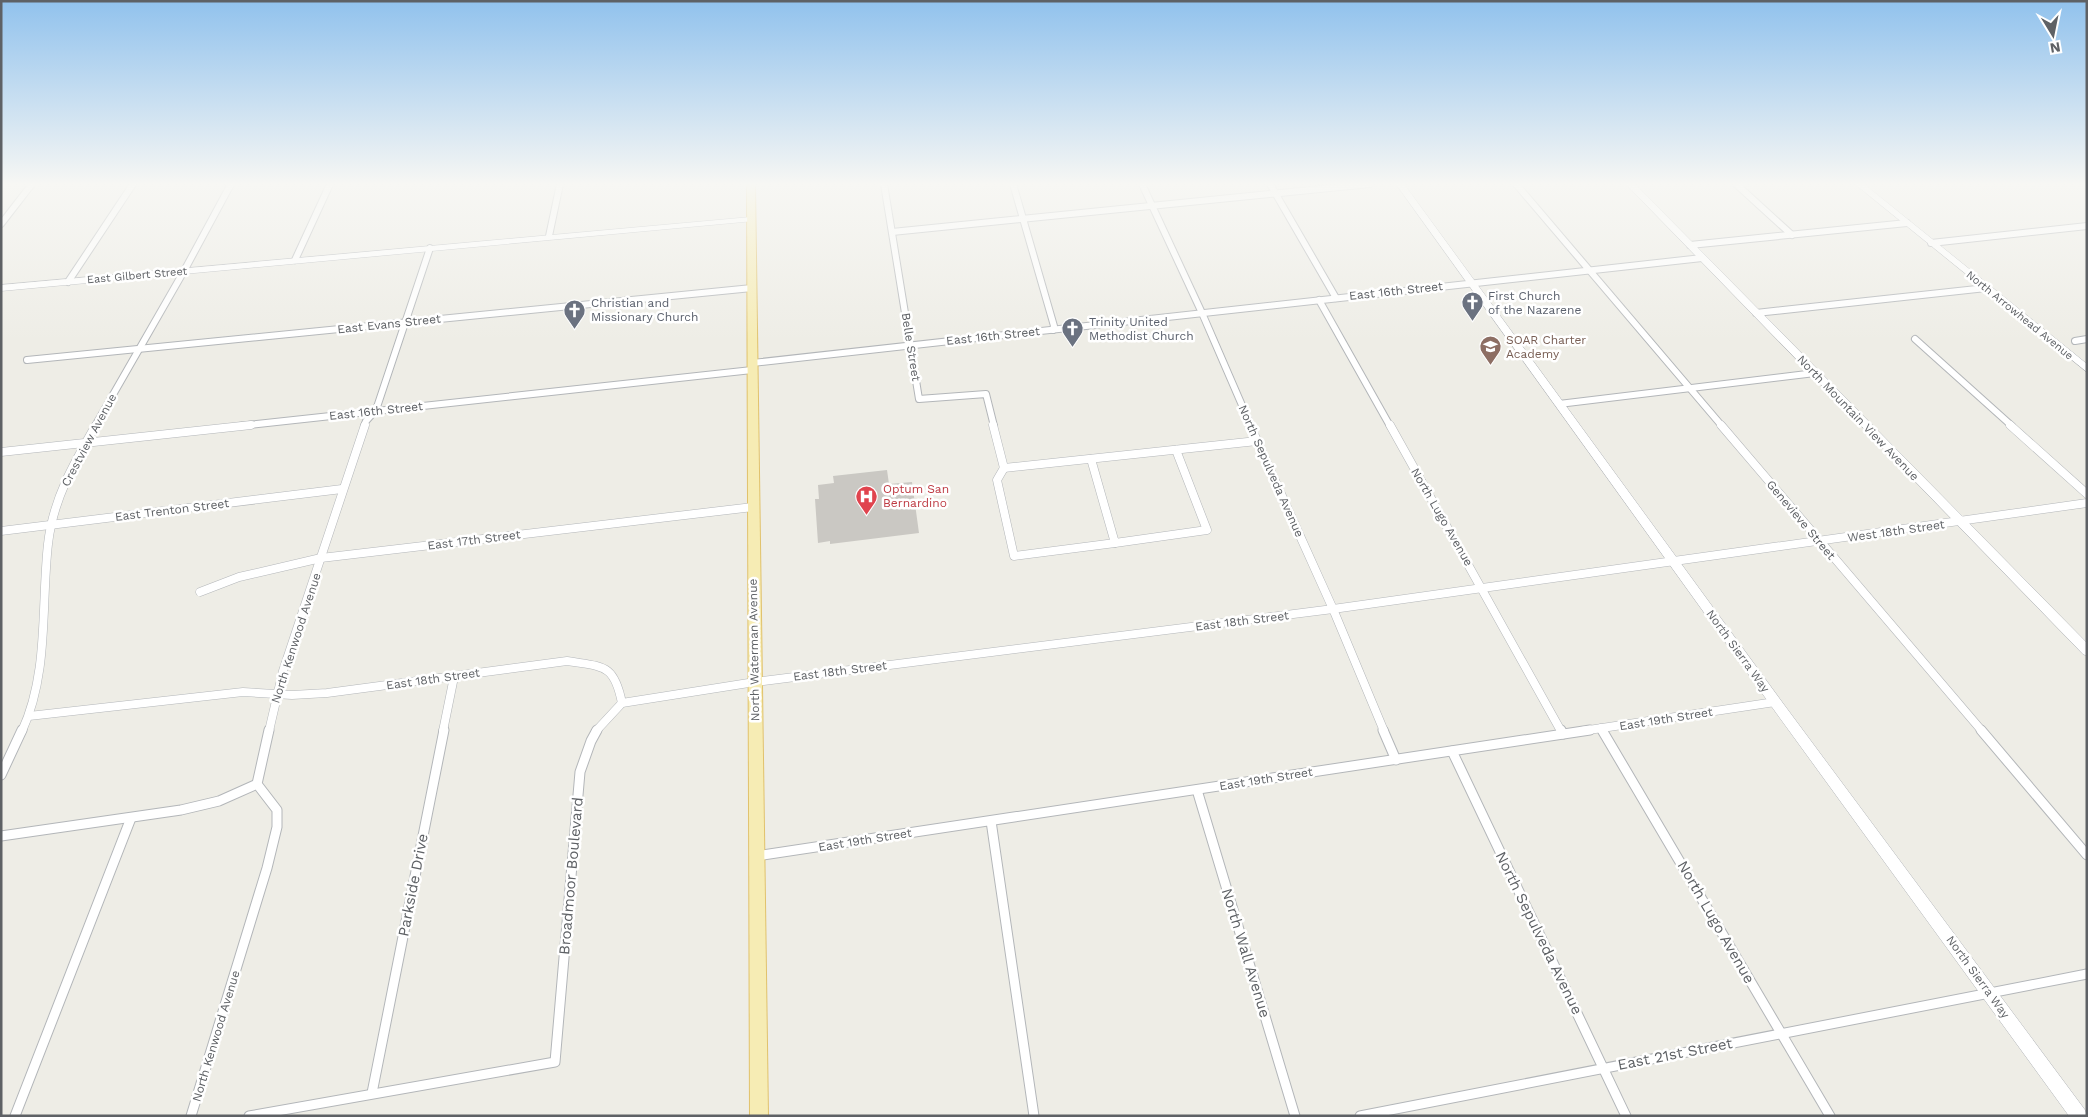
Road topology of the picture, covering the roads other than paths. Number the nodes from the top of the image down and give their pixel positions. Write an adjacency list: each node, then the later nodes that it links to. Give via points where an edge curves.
1 (98, 236): 23 (street)
2 (203, 236): 22 (street, Crestview Avenue)
3 (306, 236): 20 (street)
4 (548, 236): 18 (street, East Gilbert Street)
5 (751, 236): 26 (main road, North Waterman Avenue)
6 (893, 236): 37 (street, Belle Street)
7 (1029, 236): 33 (street)
8 (1166, 236): 30 (street, North Sepulveda Avenue)
9 (1300, 236): 28 (street)
10 (1438, 236): 24 (street, North Sierra Way)
11 (1560, 236): 21 (street, Genevieve Street)
12 (1680, 236): 17 (street, North Mountain View Avenue)
13 (1782, 236): 17 (street)
14 (1923, 236): 16 (street, North Arrowhead Avenue)
15 (1994, 236): 16 (street)
16 (1931, 243): 27 (street, North Arrowhead Avenue)
17 (1690, 246): 19 (street, North Mountain View Avenue)
18 (430, 248): 20 (street, East Gilbert Street); 32 (street, North Kenwood Avenue)
19 (1702, 258): 21 (street, East 16th Street); 31 (street, North Mountain View Avenue)
20 (295, 260): 22 (street, East Gilbert Street)
21 (1589, 270): 24 (street, East 16th Street); 43 (street, Genevieve Street)
22 (184, 271): 23 (street, East Gilbert Street); 38 (street, Crestview Avenue)
23 (68, 282): 25 (street, East Gilbert Street)
24 (1473, 283): 28 (street, East 16th Street); 44 (street, North Sierra Way)
25 (1, 288)
26 (752, 288): 32 (street, East Evans Street); 40 (main road, North Waterman Avenue)
27 (1986, 288): 31 (street); 41 (street, North Arrowhead Avenue)
28 (1336, 298): 29 (street, East 16th Street)
29 (1319, 300): 30 (street, East 16th Street); 63 (street, North Lugo Avenue)
30 (1202, 313): 33 (street, East 16th Street); 46 (street, North Sepulveda Avenue)
31 (1756, 313): 42 (street, North Mountain View Avenue)
32 (405, 322): 38 (street, East Evans Street); 45 (street, North Kenwood Avenue)
33 (1053, 330): 37 (street, East 16th Street)
34 (1915, 339): 53 (street)
35 (2087, 339): 36 (street)
36 (2075, 341)
37 (910, 345): 40 (street, East 16th Street); 51 (street, Belle Street, via 919,399 986,394)
38 (138, 349): 39 (street, East Evans Street); 47 (street, Crestview Avenue)
39 (27, 360)
40 (752, 367): 45 (street, East 16th Street); 55 (main road, North Waterman Avenue)
41 (2087, 369)
42 (1815, 373): 43 (street); 56 (street, North Mountain View Avenue)
43 (1690, 388): 44 (street); 59 (street, Genevieve Street)
44 (1559, 404): 62 (street, North Sierra Way)
45 (376, 410): 47 (street, East 16th Street); 52 (street, North Kenwood Avenue, via 366,421)
46 (1257, 441): 48 (street); 65 (street, North Sepulveda Avenue)
47 (86, 443): 49 (street, East 16th Street); 57 (street, Crestview Avenue, via 60,492)
48 (1176, 450): 50 (street); 60 (street, via 1207,530)
49 (1, 452)
50 (1091, 459): 51 (street); 60 (street)
51 (1004, 468): 60 (street, via 997,480 1014,556)
52 (342, 490): 57 (street, East Trenton Street); 61 (street, North Kenwood Avenue)
53 (2087, 494)
54 (2087, 503): 56 (street, West 18th Street)
55 (753, 507): 61 (street, East 17th Street); 68 (main road, North Waterman Avenue)
56 (1960, 522): 59 (street, West 18th Street); 66 (street, North Mountain View Avenue)
57 (54, 524): 58 (street, East Trenton Street); 72 (street, Crestview Avenue, via 48,542 39,679)
58 (1, 531)
59 (1819, 542): 62 (street, West 18th Street); 83 (street, Genevieve Street)
60 (1114, 543)
61 (321, 558): 64 (street, East 17th Street, via 239,578); 69 (street, North Kenwood Avenue)
62 (1675, 562): 63 (street, East 18th Street); 70 (street, North Sierra Way)
63 (1483, 589): 65 (street, East 18th Street); 74 (street, North Lugo Avenue)
64 (200, 592)
65 (1333, 609): 68 (street, East 18th Street); 76 (street, North Sepulveda Avenue)
66 (2087, 651)
67 (454, 677): 69 (street, East 18th Street, via 327,693); 71 (street, East 18th Street, via 567,661 604,667 618,683); 89 (street, Parkside Drive)
68 (755, 682): 71 (street, East 18th Street); 84 (main road, North Waterman Avenue)
69 (276, 695): 72 (street, East 18th Street, via 243,692 207,695); 78 (street, North Kenwood Avenue)
70 (1775, 702): 73 (street, East 19th Street); 86 (street, North Sierra Way)
71 (622, 704): 89 (street, Broadmoor Boulevard, via 604,719 591,737 580,772 555,1062)
72 (29, 716): 77 (street, Crestview Avenue)
73 (1602, 728): 74 (street, East 19th Street); 87 (street, North Lugo Avenue)
74 (1563, 734): 75 (street, East 19th Street)
75 (1452, 751): 76 (street, East 19th Street); 88 (street, North Sepulveda Avenue)
76 (1396, 760): 79 (street, East 19th Street)
77 (1, 775)
78 (257, 784): 80 (street, via 220,801); 92 (street, North Kenwood Avenue, via 277,810 277,827)
79 (1197, 790): 81 (street, East 19th Street); 96 (street, North Wall Avenue)
80 (132, 818): 82 (street); 91 (street)
81 (991, 821): 84 (street, East 19th Street); 95 (street)
82 (1, 836)
83 (2087, 855)
84 (756, 856): 94 (main road, North Waterman Avenue)
85 (2087, 974): 86 (street, East 21st Street)
86 (1989, 992): 87 (street, East 21st Street); 100 (street, North Sierra Way)
87 (1781, 1033): 88 (street, East 21st Street); 99 (street, North Lugo Avenue)
88 (1603, 1068): 97 (street, East 21st Street); 98 (street, North Sepulveda Avenue)
89 (372, 1093): 90 (street)
90 (272, 1114): 93 (street)
91 (16, 1116)
92 (191, 1116)
93 (249, 1116)
94 (759, 1116)
95 (1034, 1116)
96 (1295, 1116)
97 (1360, 1116)
98 (1626, 1116)
99 (1830, 1116)
100 (2079, 1116)

